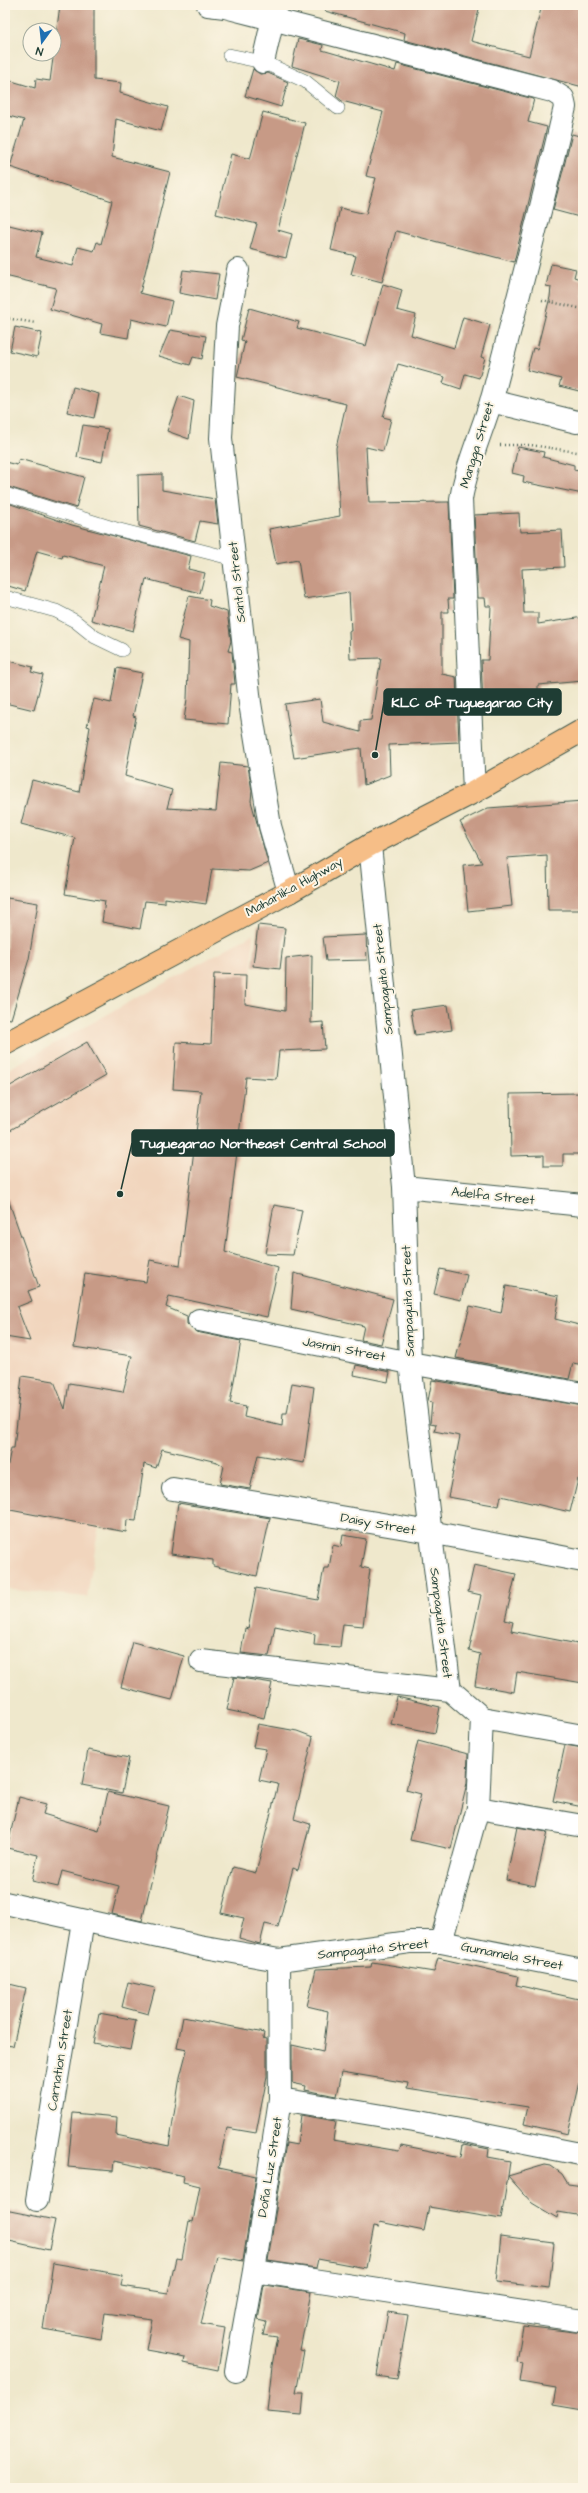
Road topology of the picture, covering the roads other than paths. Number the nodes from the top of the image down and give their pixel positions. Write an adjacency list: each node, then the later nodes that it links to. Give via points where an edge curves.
1 (208, 5): 2 (street)
2 (274, 13): 4 (street); 7 (street, Mangga Street, via 552,91 563,98 565,107)
3 (229, 55): 4 (lane)
4 (263, 62): 5 (lane, via 305,81)
5 (338, 108)
6 (238, 270): 10 (street, Santol Street, via 227,326 221,438)
7 (491, 401): 8 (street, via 577,422); 14 (street, Mangga Street, via 466,472 461,499)
8 (583, 421)
9 (5, 494): 10 (lane, via 116,529)
10 (234, 559): 16 (street, Santol Street, via 250,703 264,794 270,826)
11 (5, 597): 12 (lane, via 56,611 75,621 95,637)
12 (122, 650)
13 (583, 730): 14 (main road, Maharlika Highway)
14 (474, 792): 15 (main road, Maharlika Highway)
15 (370, 845): 16 (main road, Maharlika Highway); 18 (street, Sampaguita Street)
16 (289, 892): 17 (main road, Maharlika Highway)
17 (5, 1044)
18 (404, 1186): 19 (street, Adelfa Street); 21 (street, Sampaguita Street)
19 (583, 1205)
20 (199, 1320): 21 (street, Jasmin Street)
21 (410, 1363): 22 (street, Jasmin Street); 24 (street, Sampaguita Street)
22 (583, 1394)
23 (173, 1489): 24 (street, Daisy Street)
24 (430, 1532): 25 (street, Daisy Street); 27 (street, Sampaguita Street)
25 (583, 1561)
26 (201, 1661): 27 (street)
27 (450, 1690): 28 (street, Sampaguita Street)
28 (482, 1718): 29 (street); 30 (street, Sampaguita Street)
29 (583, 1736)
30 (478, 1808): 31 (street); 34 (street, Sampaguita Street)
31 (583, 1826)
32 (5, 1903): 33 (street, Sampaguita Street)
33 (83, 1921): 35 (street, Sampaguita Street); 39 (street, Carnation Street)
34 (441, 1942): 35 (street, Sampaguita Street, via 410,1942); 36 (street, Gumamela Street)
35 (279, 1960): 37 (street, Doña Luz Street)
36 (583, 1970)
37 (280, 2099): 38 (street, via 414,2121); 40 (street, Doña Luz Street)
38 (580, 2154)
39 (37, 2200)
40 (254, 2271): 41 (street); 42 (street, Doña Luz Street)
41 (583, 2321)
42 (236, 2371)

